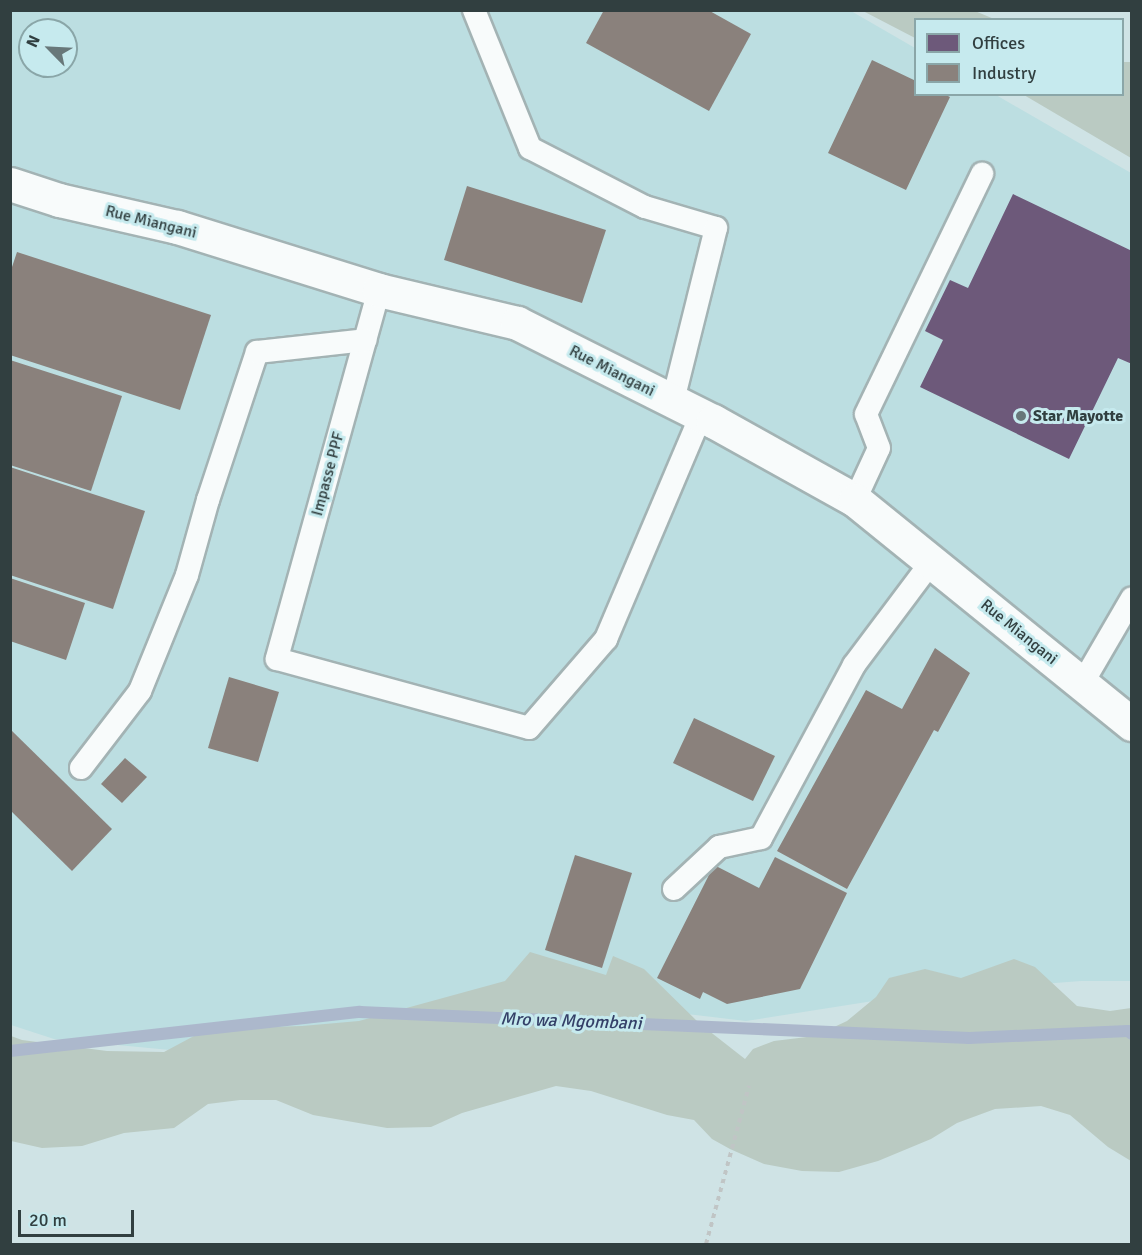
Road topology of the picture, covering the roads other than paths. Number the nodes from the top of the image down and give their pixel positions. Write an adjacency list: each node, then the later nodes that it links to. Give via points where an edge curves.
1 (474, 10): 6 (lane, via 530,148 645,207 716,228)
2 (982, 174): 7 (lane, via 866,414 879,448)
3 (11, 184): 4 (street, Rue Miangani, via 59,200 177,227)
4 (379, 290): 5 (lane, Impasse PPF); 6 (street, Rue Miangani, via 517,323)
5 (365, 340): 6 (lane, Impasse PPF, via 277,658 530,728 606,639); 12 (lane, via 257,352 187,575 140,691)
6 (687, 408): 7 (street, Rue Miangani)
7 (855, 500): 8 (street, Rue Miangani)
8 (932, 561): 10 (street, Rue Miangani); 13 (lane, via 854,664 761,838 719,847)
9 (1131, 598): 10 (lane)
10 (1082, 684): 11 (street, Rue Miangani)
11 (1131, 724)
12 (81, 768)
13 (674, 889)

